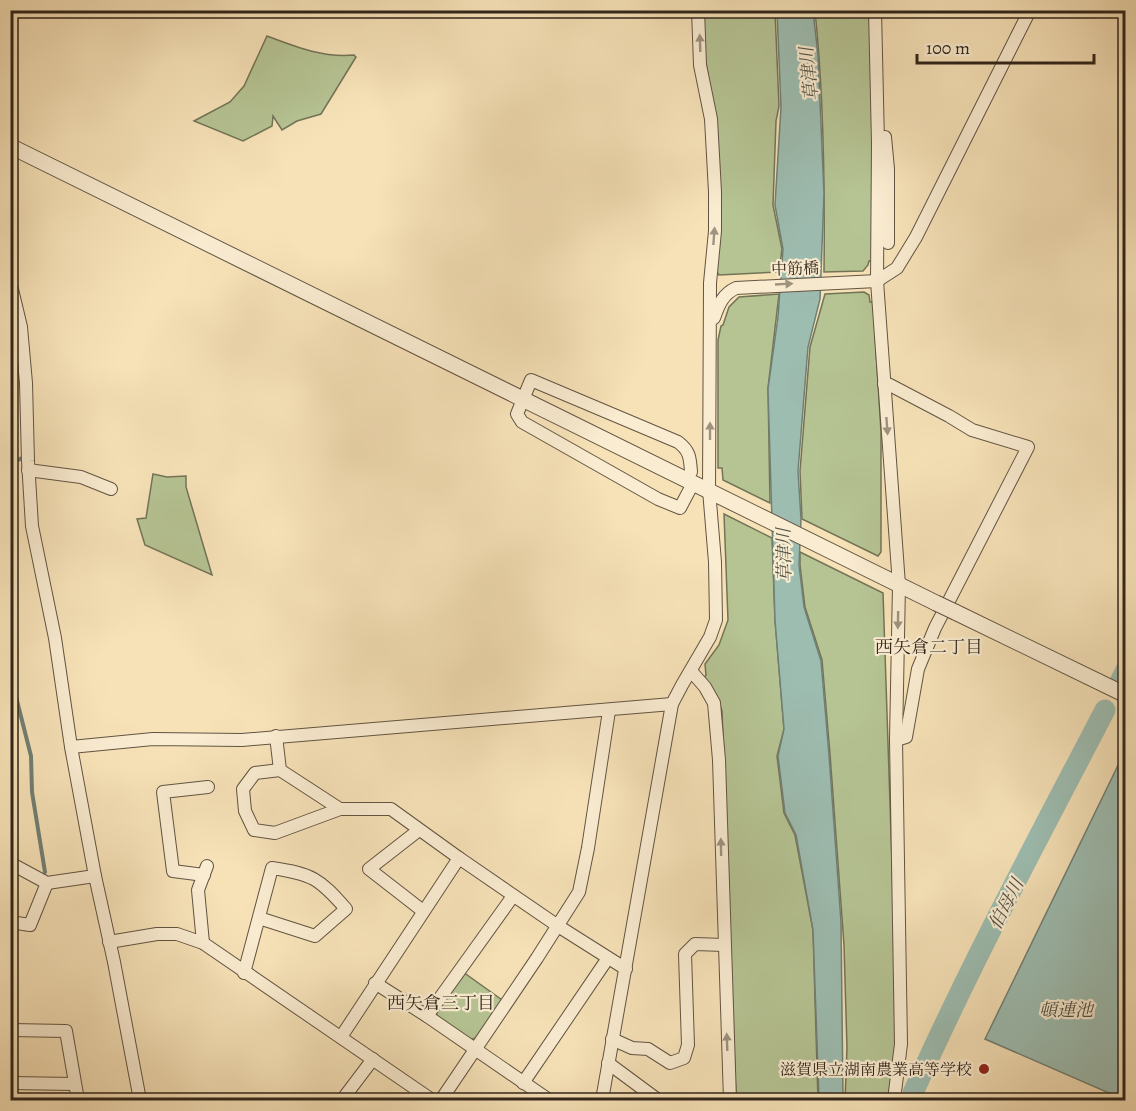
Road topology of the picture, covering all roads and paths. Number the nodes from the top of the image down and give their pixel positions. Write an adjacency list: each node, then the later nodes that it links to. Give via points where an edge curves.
1 (698, 10): 10 (street, one-way to 1, via 715,231 712,137 700,65)
2 (875, 10): 5 (street)
3 (882, 10): 5 (street)
4 (1030, 10): 9 (street, via 916,237 897,268)
5 (882, 143): 7 (street, via 888,169); 9 (street)
6 (10, 146): 12 (street)
7 (888, 243)
8 (10, 281): 13 (street, via 21,327)
9 (871, 281): 10 (street, 中筋橋, one-way to 9, via 727,293 746,286); 11 (street)
10 (711, 325): 17 (street, one-way to 10)
11 (887, 384): 18 (street, one-way to 18); 24 (street, via 972,430 1028,447 934,628 918,669)
12 (522, 398): 14 (street, via 531,380 678,442 690,456); 16 (street, via 517,414 522,422 658,499 680,508); 17 (street)
13 (28, 470): 15 (street, via 81,477); 25 (street, via 32,526 55,638)
14 (691, 472)
15 (111, 489)
16 (690, 489)
17 (709, 490): 18 (street); 19 (street, via 716,620)
18 (899, 585): 20 (street, bridge); 24 (street, one-way to 24)
19 (691, 671): 21 (street); 41 (street, one-way to 19, via 714,704)
20 (1125, 695)
21 (672, 704): 22 (street); 43 (street)
22 (609, 711): 23 (street); 38 (street, via 585,868 579,892)
23 (276, 736): 25 (street, via 242,740 153,739); 26 (street)
24 (901, 739): 50 (street)
25 (71, 747): 32 (street)
26 (280, 770): 28 (street); 28 (street, via 255,773 243,789 245,811 254,830 275,833)
27 (207, 787): 40 (street, via 163,792 173,871 206,871 198,890)
28 (340, 809): 29 (street, via 392,809)
29 (419, 830): 30 (street); 35 (street, via 369,869)
30 (459, 858): 34 (street); 35 (street)
31 (11, 861): 33 (street)
32 (95, 876): 33 (street); 39 (street)
33 (47, 884): 37 (street, via 30,925)
34 (513, 896): 38 (street); 46 (street)
35 (423, 911): 45 (street)
36 (258, 918): 36 (street, via 272,868 316,879 346,909 315,936); 44 (street)
37 (10, 922)
38 (558, 926): 42 (street); 51 (street)
39 (110, 942): 40 (street, via 177,934); 58 (street)
40 (203, 944): 44 (street)
41 (723, 945): 49 (street, via 695,944 685,954 688,1045 684,1058 670,1063 648,1049 632,1048); 65 (street, one-way to 41)
42 (608, 958): 43 (street); 55 (street)
43 (626, 969): 49 (street)
44 (244, 973): 48 (street)
45 (375, 983): 46 (street); 48 (street)
46 (427, 1016): 51 (street)
47 (10, 1030): 56 (street, via 66,1031)
48 (341, 1037): 52 (street)
49 (612, 1039): 53 (street)
50 (904, 1042): 66 (street); 67 (street)
51 (474, 1049): 55 (street); 61 (street)
52 (373, 1059): 59 (street); 60 (street)
53 (608, 1063): 63 (street); 64 (street)
54 (10, 1083): 56 (street)
55 (523, 1083): 62 (street)
56 (75, 1084): 57 (street)
57 (78, 1101)
58 (140, 1101)
59 (342, 1101)
60 (432, 1101)
61 (441, 1101)
62 (549, 1101)
63 (602, 1101)
64 (658, 1101)
65 (730, 1101)
66 (894, 1101)
67 (900, 1101)

